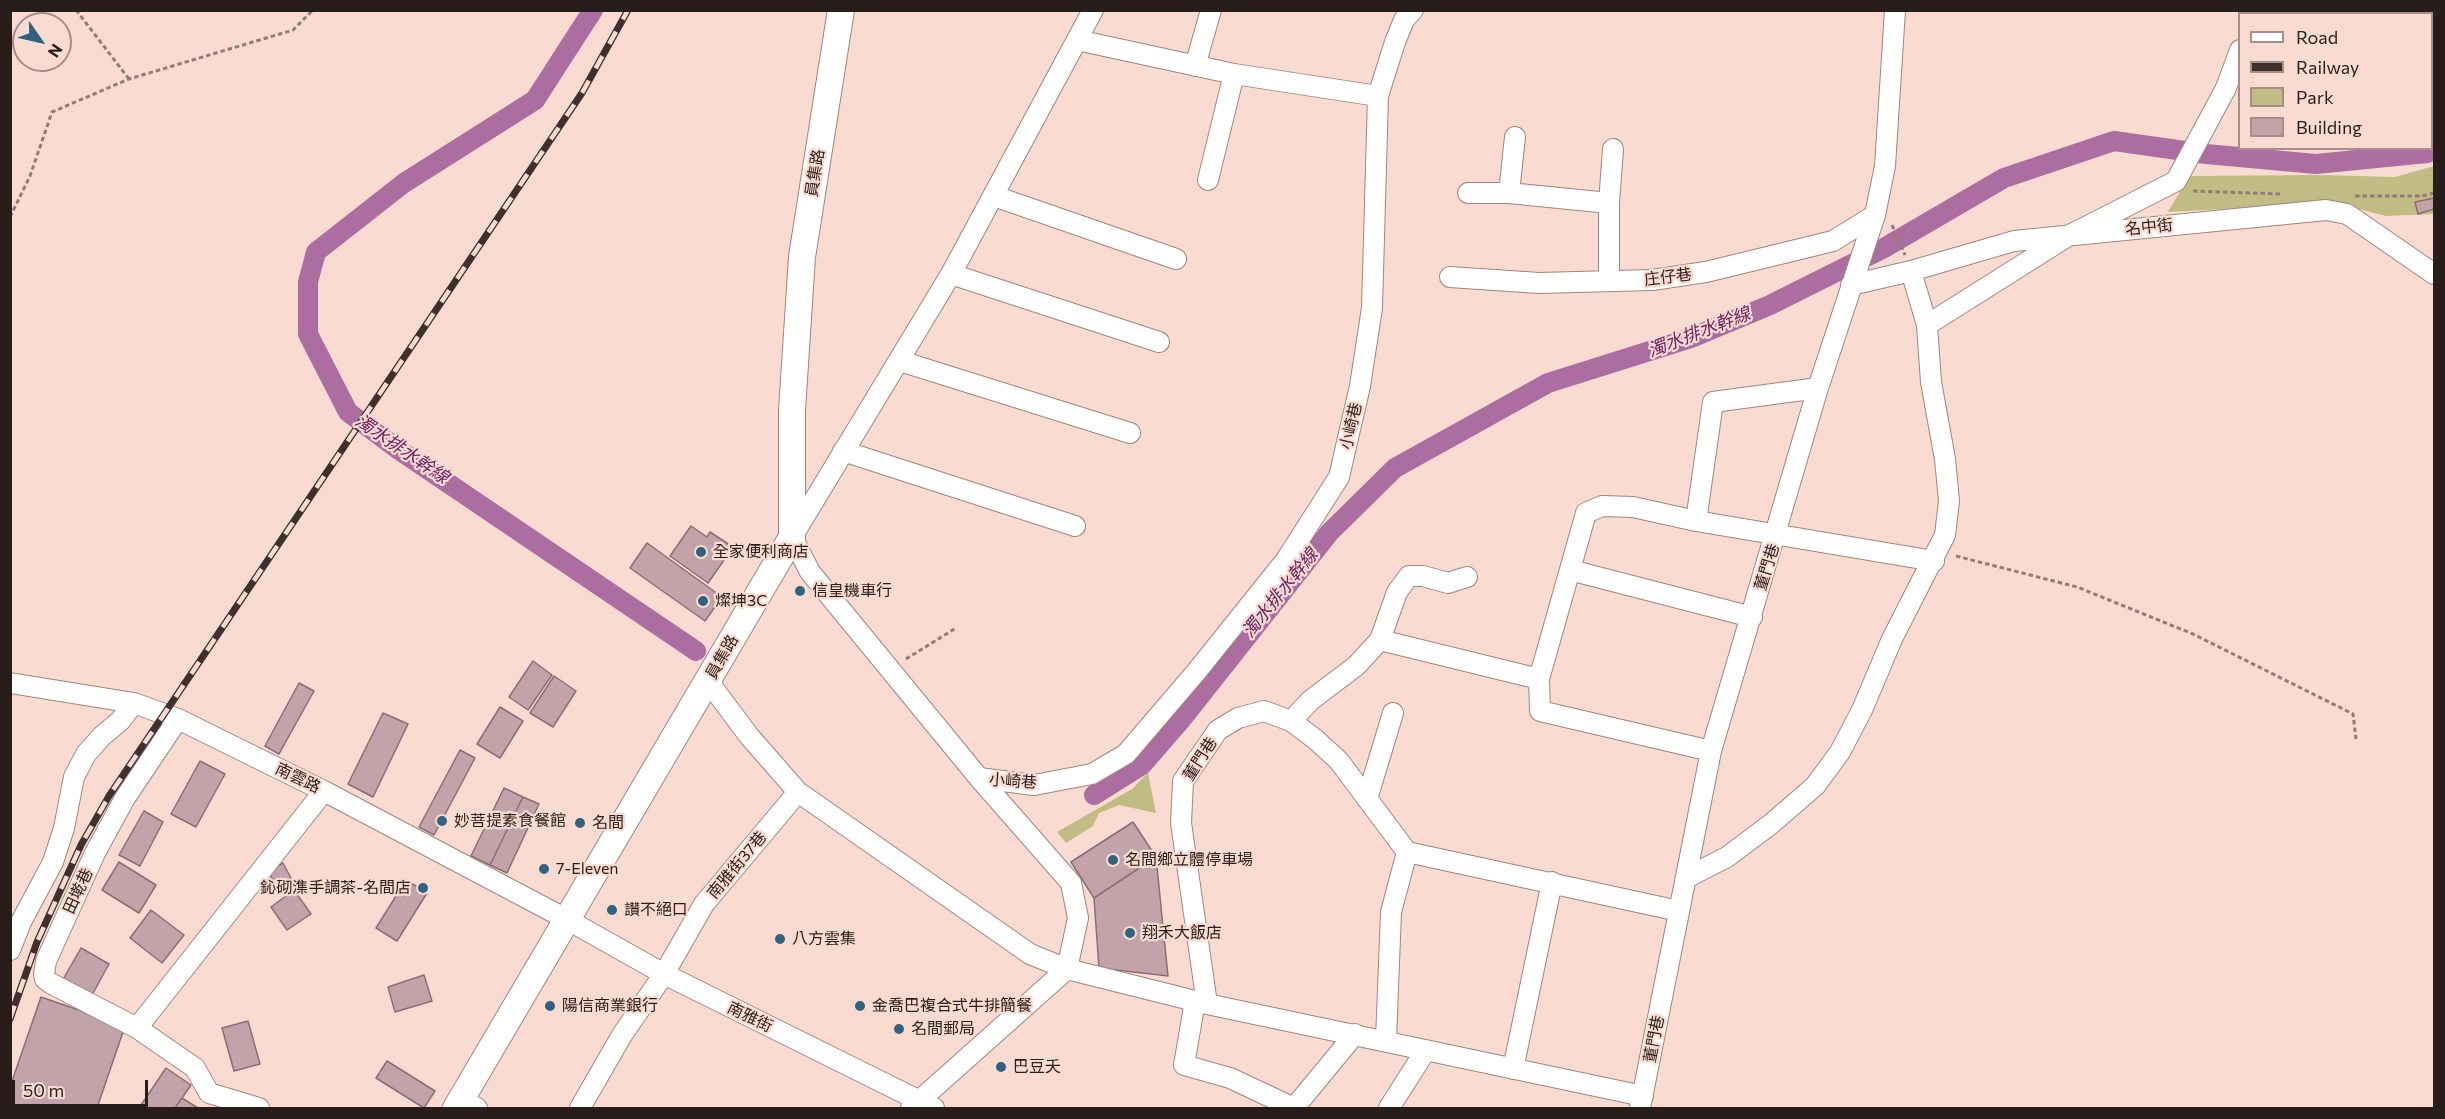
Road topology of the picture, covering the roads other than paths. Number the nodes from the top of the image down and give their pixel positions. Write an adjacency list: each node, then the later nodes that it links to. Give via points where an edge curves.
1 (841, 10): 37 (main road, 員集路, via 802,257 792,410)
2 (1093, 10): 6 (street)
3 (1211, 10): 8 (street)
4 (1413, 10): 11 (street, 小崎巷, via 1395,42)
5 (1895, 10): 19 (street, via 1885,166)
6 (1077, 40): 8 (street); 17 (street)
7 (2238, 61): 10 (street)
8 (1195, 66): 9 (street)
9 (1233, 74): 11 (street); 14 (street)
10 (2233, 87): 20 (street, via 2205,126 2176,181)
11 (1378, 96): 51 (street, 小崎巷, via 1372,308 1360,386 1339,477 1286,560 1126,754 1092,774 1034,785)
12 (1515, 137): 16 (street)
13 (1613, 150): 18 (street)
14 (1208, 180)
15 (1468, 193): 16 (street)
16 (1509, 193): 18 (street)
17 (994, 196): 21 (street); 23 (street)
18 (1610, 203): 26 (street)
19 (1873, 220): 26 (street, 庄仔巷, via 1833,241 1767,258 1652,280); 27 (street, 董門巷)
20 (2068, 236): 22 (street, 名中街, via 2014,241); 24 (street, 名中街, via 2326,210 2347,214); 28 (street)
21 (1176, 259)
22 (1911, 271): 27 (street, 名中街); 28 (street)
23 (951, 274): 29 (street); 30 (street)
24 (2434, 274)
25 (1450, 277): 26 (street, 庄仔巷, via 1539,283)
26 (1609, 281)
27 (1851, 285): 31 (street, 董門巷)
28 (1927, 325): 38 (street, via 1931,382 1949,501 1945,535)
29 (1159, 342)
30 (900, 361): 32 (street); 33 (street)
31 (1818, 388): 34 (street, via 1713,402); 36 (street, 董門巷)
32 (1130, 433)
33 (843, 451): 35 (street); 37 (street)
34 (1696, 521): 36 (street); 39 (street, via 1633,507 1602,506 1586,513)
35 (1075, 526)
36 (1777, 534): 38 (street); 41 (street, 董門巷)
37 (792, 537): 44 (main road, 員集路); 51 (street, 小崎巷, via 810,572)
38 (1936, 556): 56 (street, via 1892,639 1840,752 1815,786 1726,857)
39 (1570, 570): 41 (street); 43 (street)
40 (1467, 577): 42 (street, via 1448,583 1409,576 1393,601)
41 (1752, 617): 50 (street, 董門巷)
42 (1380, 640): 43 (street); 49 (street, via 1356,666 1311,700)
43 (1539, 680): 50 (street, via 1540,711)
44 (708, 681): 53 (street, 董門巷, via 748,736); 59 (main road, 員集路)
45 (10, 683): 46 (street, 南雲路)
46 (134, 703): 48 (street, 南雲路); 60 (street, via 86,754 74,777 53,862)
47 (1393, 713): 54 (street)
48 (178, 719): 52 (street, 南雲路); 64 (street, 田墘巷, via 125,798 95,853 44,968 45,979 50,983)
49 (1291, 721): 54 (street, 董門巷, via 1339,761); 63 (street, 董門巷, via 1264,711 1238,718 1218,730 1183,781 1181,823)
50 (1711, 751): 56 (street, 董門巷)
51 (978, 778): 61 (street, via 1071,883 1078,918)
52 (324, 791): 59 (street, 南雲路); 64 (street)
53 (798, 792): 61 (street, 董門巷, via 1030,954); 62 (street, 南雅街37巷, via 704,904)
54 (1367, 799): 55 (street, 董門巷)
55 (1407, 852): 57 (street); 66 (street, via 1390,912)
56 (1686, 878): 58 (street, 董門巷)
57 (1552, 882): 58 (street); 68 (street)
58 (1679, 911): 69 (street, 董門巷)
59 (568, 920): 62 (street, 南雅街); 70 (main road, 員集路)
60 (10, 950)
61 (1067, 969): 63 (street, 董門巷); 71 (street)
62 (664, 974): 71 (street, 南雅街); 73 (street, 南雅街37巷, via 622,1035)
63 (1201, 1002): 65 (street, 董門巷); 74 (street, via 1184,1065 1230,1078)
64 (136, 1028): 72 (street, 田墘巷, via 195,1068 209,1093)
65 (1355, 1034): 66 (street, 董門巷); 74 (street)
66 (1386, 1040): 67 (street, 董門巷)
67 (1426, 1050): 68 (street, 董門巷); 75 (street)
68 (1513, 1069): 69 (street, 董門巷)
69 (1641, 1102)
70 (465, 1106)
71 (922, 1106)
72 (259, 1108)
73 (580, 1108)
74 (1294, 1108)
75 (1389, 1108)

